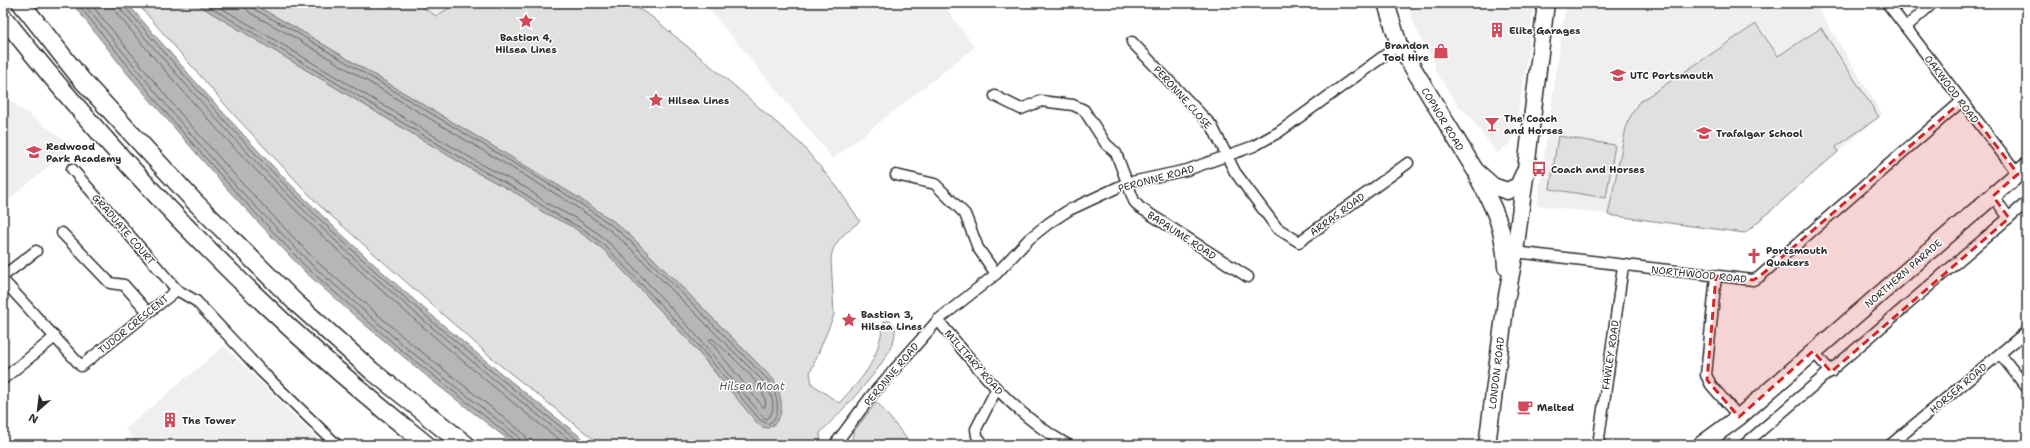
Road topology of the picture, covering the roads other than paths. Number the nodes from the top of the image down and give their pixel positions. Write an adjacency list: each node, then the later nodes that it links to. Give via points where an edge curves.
1 (21, 3): 45 (highway, via 82,79 194,201 295,302 372,371)
2 (1386, 3): 9 (main road, COPNOR ROAD)
3 (1546, 3): 15 (main road)
4 (1887, 3): 7 (street, OAKWOOD ROAD)
5 (1933, 3): 7 (street)
6 (3, 17): 49 (highway, via 55,83 175,215 285,324 367,397)
7 (1906, 27): 11 (street, OAKWOOD ROAD)
8 (1132, 42): 12 (street, PERONNE CLOSE, via 1212,126)
9 (1399, 45): 12 (street, PERONNE ROAD, via 1279,132); 14 (main road, COPNOR ROAD)
10 (995, 96): 19 (street, BAPAUME ROAD, via 1021,109 1041,101 1073,105 1084,110 1106,144 1116,153)
11 (1962, 101): 17 (street, OAKWOOD ROAD); 29 (street, NORTHWOOD ROAD, via 1759,277 1753,280)
12 (1226, 157): 13 (street, ARRAS ROAD, via 1278,228 1299,242); 19 (street, PERONNE ROAD, via 1187,170)
13 (1408, 163)
14 (1469, 163): 15 (main road, COPNOR ROAD, via 1487,182 1503,190 1511,190 1518,186); 33 (main road, LONDON ROAD, via 1493,206 1502,229)
15 (1525, 168): 25 (main road, LONDON ROAD)
16 (72, 169): 32 (street, GRADUATE COURT)
17 (2022, 170): 20 (main road, NORTHERN PARADE)
18 (896, 175): 27 (street, via 935,184 965,214 978,248)
19 (1128, 183): 27 (street, PERONNE ROAD, via 1069,210 1049,223); 30 (street, BAPAUME ROAD, via 1134,201 1139,207)
20 (1993, 196): 22 (street); 38 (main road, NORTHERN PARADE)
21 (2027, 202): 22 (street)
22 (2009, 218): 40 (street)
23 (62, 233): 34 (street, via 110,283 124,285)
24 (36, 251): 28 (street)
25 (1515, 252): 26 (street, NORTHWOOD ROAD); 33 (main road, LONDON ROAD)
26 (1623, 266): 29 (street, NORTHWOOD ROAD); 55 (street, FAWLEY ROAD)
27 (996, 274): 35 (street, PERONNE ROAD)
28 (3, 276)
29 (1716, 276): 44 (street, via 1706,375 1711,385)
30 (1248, 277)
31 (3, 280): 37 (street, TUDOR CRESCENT)
32 (177, 290): 34 (street, TUDOR CRESCENT); 48 (street, TUDOR CRESCENT, via 196,301 262,372)
33 (1506, 301): 54 (main road, LONDON ROAD)
34 (148, 312): 37 (street, TUDOR CRESCENT, via 81,366)
35 (938, 320): 43 (street, MILITARY ROAD); 46 (street, PERONNE ROAD, via 872,395)
36 (2027, 331): 39 (street, HORSEA ROAD)
37 (55, 337): 41 (street)
38 (1813, 351): 40 (street); 44 (main road, NORTHERN PARADE)
39 (2000, 354): 42 (street); 47 (street, HORSEA ROAD)
40 (1831, 372): 57 (street)
41 (3, 379)
42 (2027, 388)
43 (996, 390): 52 (street, via 976,429 977,436); 53 (street, MILITARY ROAD, via 1027,418)
44 (1739, 416): 56 (main road, NORTHERN PARADE)
45 (430, 417): 50 (highway); 51 (highway)
46 (836, 443)
47 (1892, 444)
48 (337, 445)
49 (427, 445)
50 (465, 445)
51 (469, 445)
52 (984, 445)
53 (1068, 445)
54 (1487, 445)
55 (1598, 445)
56 (1701, 445)
57 (1744, 445)

